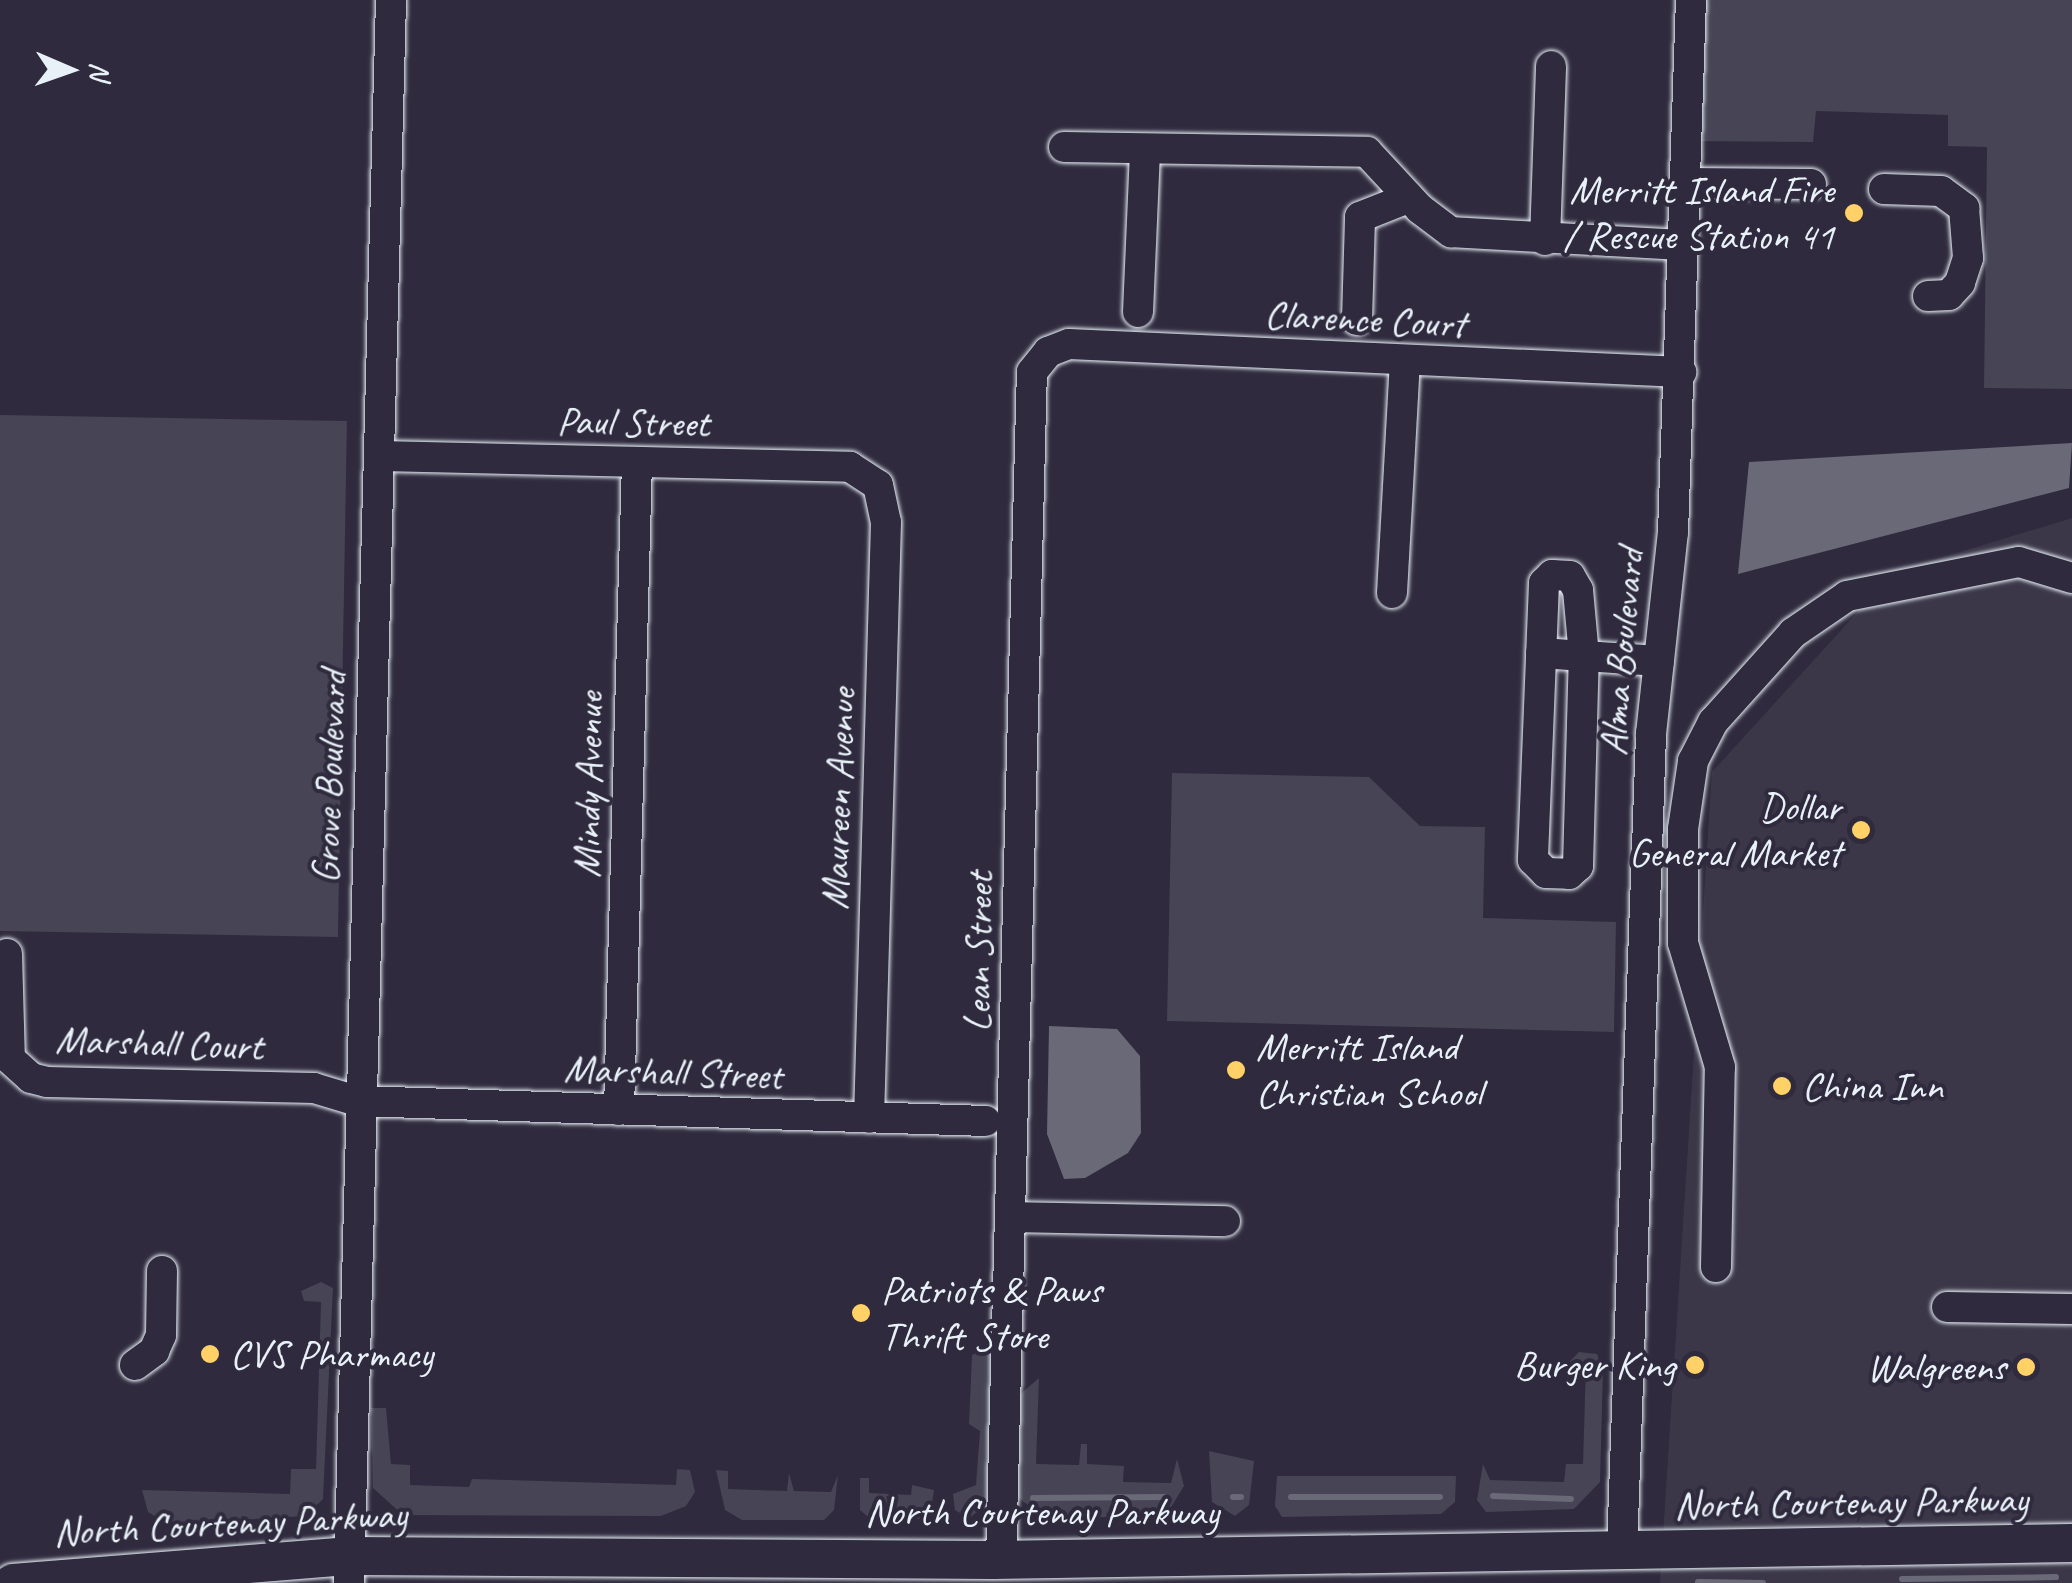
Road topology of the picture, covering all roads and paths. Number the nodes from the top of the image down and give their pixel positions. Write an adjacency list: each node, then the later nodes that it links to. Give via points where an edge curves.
1 (391, 0): 18 (street, Grove Boulevard)
2 (1691, 0): 6 (street, Alma Boulevard)
3 (1551, 66): 10 (street)
4 (1064, 147): 5 (street)
5 (1145, 150): 9 (street, via 1366,152); 13 (street)
6 (1686, 182): 7 (street); 11 (street, Alma Boulevard)
7 (1812, 184)
8 (1884, 190): 12 (street, via 1941,191 1964,208 1968,258 1960,283 1949,296)
9 (1408, 198): 10 (street, via 1451,232); 14 (street, via 1360,217)
10 (1545, 240): 11 (street)
11 (1685, 245): 17 (street, Alma Boulevard)
12 (1928, 296)
13 (1138, 312)
14 (1357, 320)
15 (1048, 352): 16 (street, Clarence Court, via 1069,344); 31 (street, Lean Street, via 1032,372)
16 (1405, 362): 17 (street, Clarence Court); 22 (street)
17 (1681, 372): 25 (street, Alma Boulevard)
18 (380, 456): 19 (street, Paul Street); 27 (street, Grove Boulevard)
19 (637, 462): 20 (street, Paul Street, via 850,467); 28 (street, Mindy Avenue)
20 (878, 485): 29 (street, Maureen Avenue, via 886,522)
21 (2072, 578): 33 (street, via 2020,562 1847,596 1794,633 1714,722 1700,748 1683,828 1682,943 1720,1067)
22 (1392, 594)
23 (1541, 653): 24 (street); 24 (street, via 1545,580 1570,576 1578,590); 24 (street, via 1533,860 1546,873 1569,874 1578,866)
24 (1584, 656): 25 (street)
25 (1659, 661): 39 (street, Alma Boulevard)
26 (7, 954): 27 (street, Marshall Court, via 6,1044 10,1059 31,1078 314,1088)
27 (357, 1101): 28 (street, Marshall Street); 40 (street, Grove Boulevard)
28 (619, 1110): 29 (street, Marshall Street)
29 (869, 1118): 30 (street, Marshall Street)
30 (986, 1121)
31 (1011, 1217): 32 (street); 41 (street, Lean Street)
32 (1225, 1221)
33 (1716, 1267)
34 (162, 1271): 37 (street, via 161,1335 154,1351)
35 (1947, 1307): 36 (street)
36 (2072, 1310)
37 (135, 1364)
38 (2072, 1543): 39 (main road, North Courtenay Parkway)
39 (1622, 1550): 41 (main road, North Courtenay Parkway)
40 (350, 1570): 41 (main road, North Courtenay Parkway); 42 (main road, North Courtenay Parkway)
41 (994, 1571)
42 (13, 1583)

